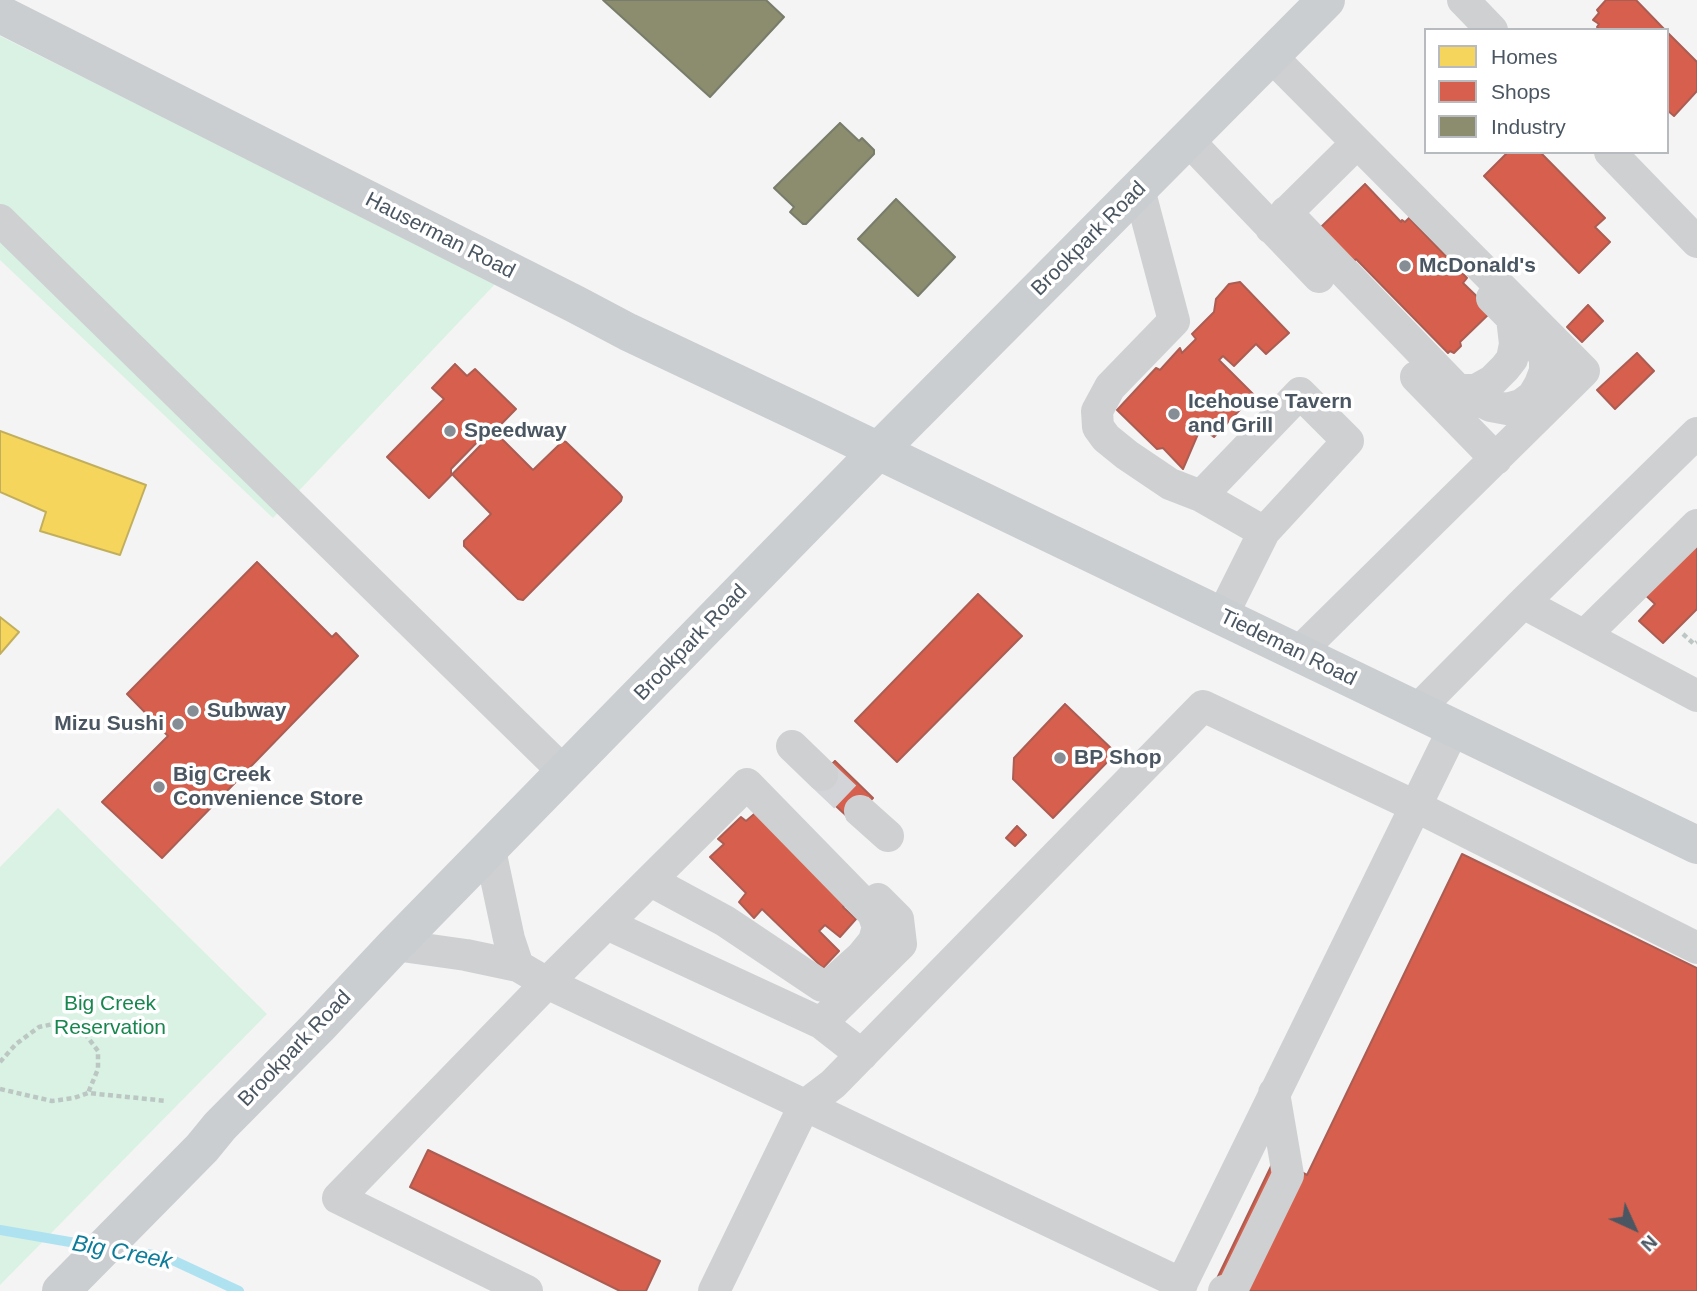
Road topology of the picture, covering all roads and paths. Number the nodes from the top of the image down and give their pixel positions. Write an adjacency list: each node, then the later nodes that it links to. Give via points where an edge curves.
1 (1326, 0): 5 (main road, Brookpark Road)
2 (1463, 0): 4 (street)
3 (1, 17): 14 (main road, Hauserman Road, via 628,332)
4 (1490, 28)
5 (1270, 55): 6 (main road, Brookpark Road); 7 (street)
6 (1187, 139): 9 (main road, Brookpark Road); 10 (street)
7 (1353, 147): 10 (street); 10 (street, via 1512,318 1516,344 1506,368 1476,390 1458,390); 15 (street, via 1584,371)
8 (1612, 154): 12 (street)
9 (1139, 189): 14 (main road, Brookpark Road); 16 (street, via 1174,321 1110,387 1097,411 1098,427 1127,455 1170,484)
10 (1278, 220): 15 (street)
11 (5, 235): 29 (street)
12 (1697, 242)
13 (1697, 433): 19 (street)
14 (878, 451): 20 (main road, Tiedeman Road); 29 (main road, Brookpark Road)
15 (1496, 459): 24 (street)
16 (1201, 496): 18 (street); 18 (street, via 1300,393 1348,441)
17 (1697, 525): 22 (street)
18 (1264, 532): 20 (street)
19 (1523, 603): 22 (street); 26 (street)
20 (1222, 616): 24 (main road, Tiedeman Road)
21 (1683, 634): 23 (path, via 1694,645)
22 (1585, 635): 25 (street)
23 (1697, 642)
24 (1298, 653): 26 (main road, Tiedeman Road)
25 (1691, 684)
26 (1417, 710): 27 (main road, Tiedeman Road)
27 (1454, 729): 32 (street); 35 (main road, Tiedeman Road)
28 (793, 746): 30 (street)
29 (564, 772): 36 (main road, Brookpark Road)
30 (821, 775)
31 (752, 780): 37 (street); 37 (street, via 873,914 878,927 861,957 832,983 822,986 725,920); 43 (street, via 898,919 901,944)
32 (1415, 806): 40 (street); 44 (street, via 1203,706); 48 (street)
33 (860, 811): 34 (street)
34 (888, 836)
35 (1697, 845)
36 (490, 850): 39 (main road, Brookpark Road); 41 (street)
37 (651, 881): 38 (street)
38 (607, 924): 42 (street); 43 (street)
39 (396, 945): 41 (street); 52 (main road, Brookpark Road)
40 (1697, 948)
41 (518, 966): 42 (street)
42 (547, 983): 50 (street); 53 (street, via 338,1198)
43 (821, 1023): 44 (street)
44 (862, 1055): 50 (street)
45 (0, 1062): 47 (path, via 39,1027 64,1022 83,1031 98,1051 98,1069)
46 (0, 1089): 47 (path, via 52,1101)
47 (88, 1093): 49 (path)
48 (1275, 1093): 51 (street); 55 (street, via 1288,1175 1233,1288)
49 (167, 1101)
50 (804, 1106): 51 (street); 54 (street)
51 (1180, 1287)
52 (61, 1291)
53 (527, 1291)
54 (714, 1291)
55 (1224, 1291)

